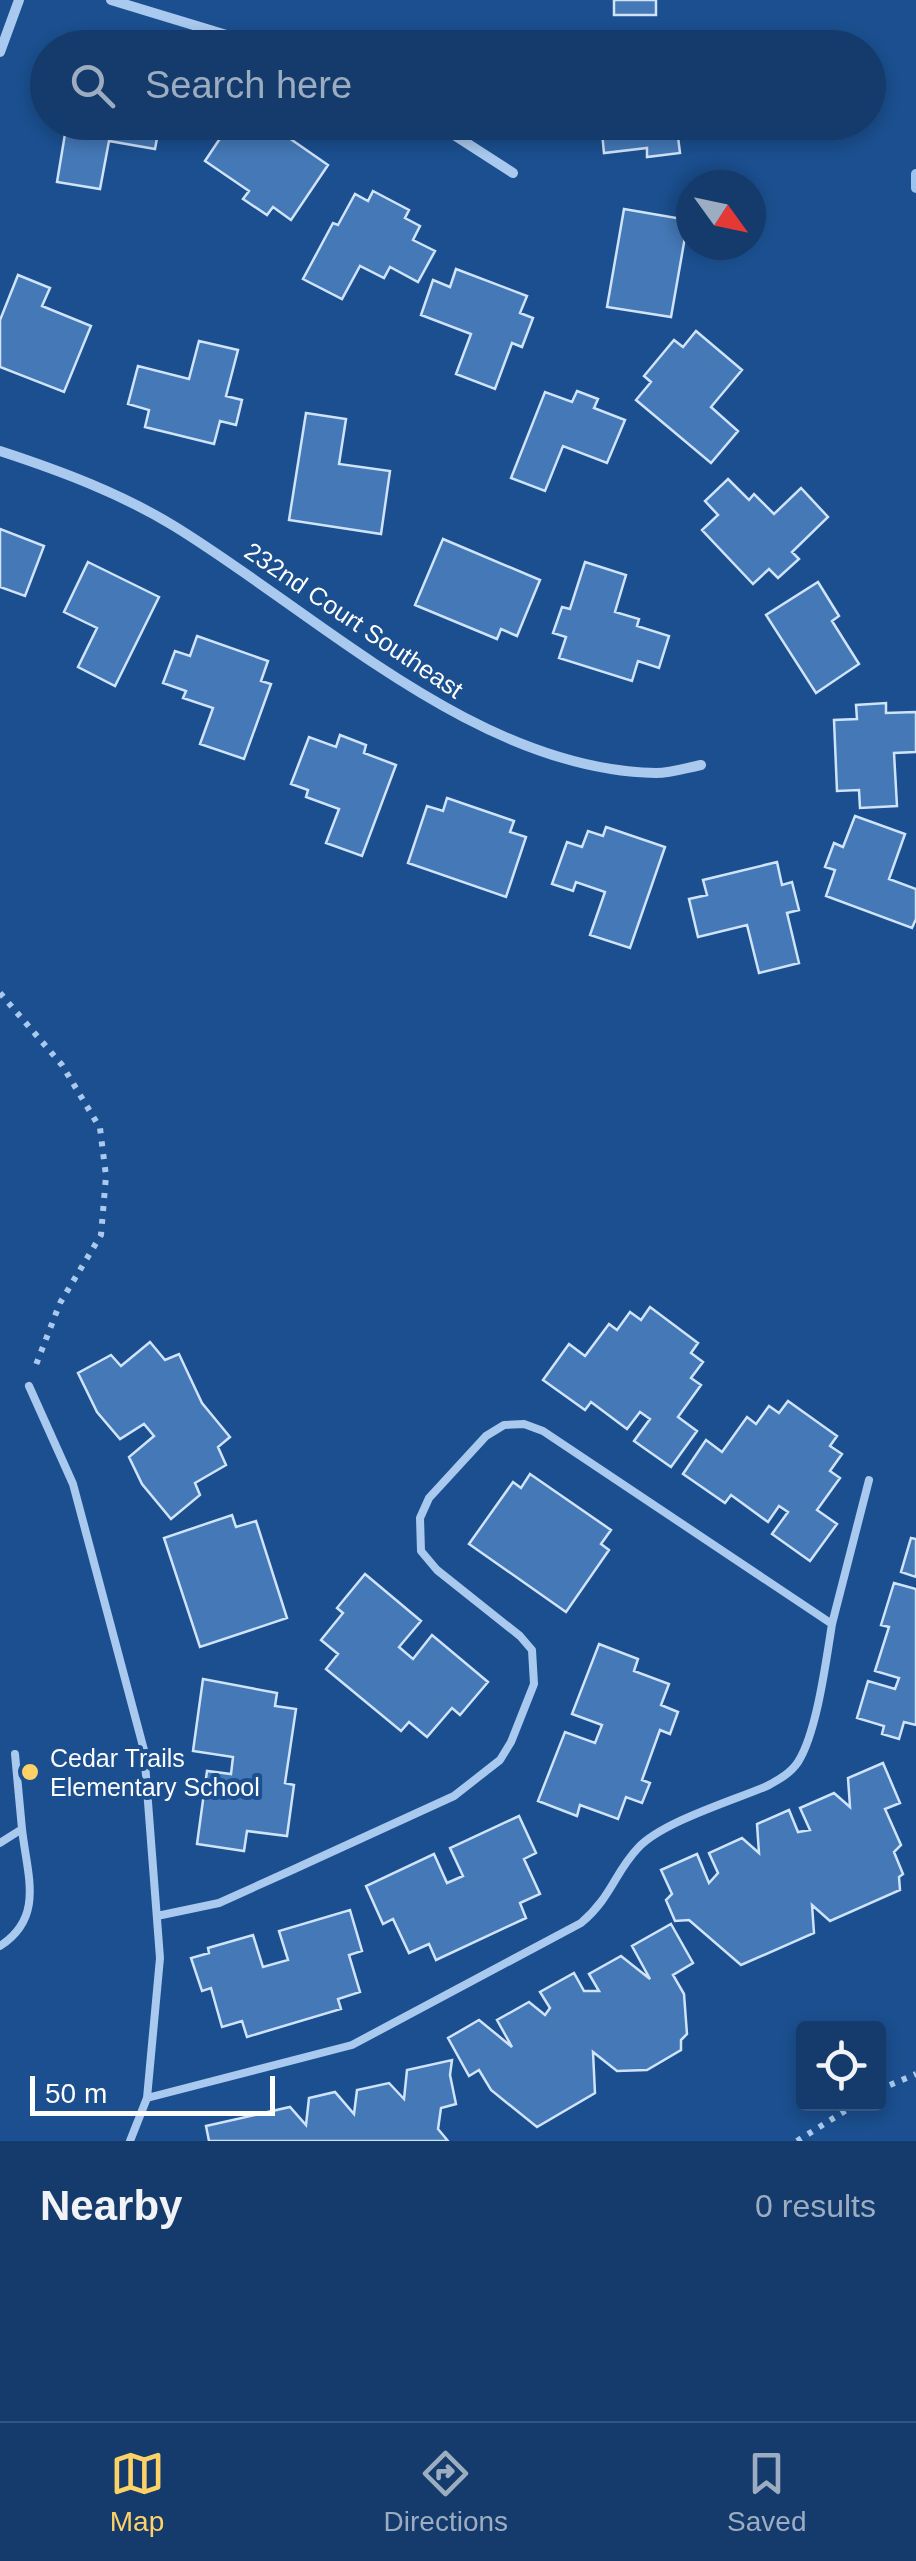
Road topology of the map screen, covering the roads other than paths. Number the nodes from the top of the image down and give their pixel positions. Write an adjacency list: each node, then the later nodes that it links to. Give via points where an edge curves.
1 (18, 0): 4 (street)
2 (112, 0): 3 (street)
3 (210, 30)
4 (0, 52)
5 (462, 140): 6 (street)
6 (513, 173)
7 (0, 451): 8 (street, 232nd Court Southeast, via 118,495 172,525 489,730 617,770 660,773)
8 (701, 765)
9 (28, 1386): 15 (lane, via 73,1484 144,1750)
10 (869, 1480): 11 (lane)
11 (832, 1624): 15 (lane, via 543,1431 504,1425 429,1498 420,1518 420,1551 532,1650 534,1684 500,1760 454,1796 306,1864 219,1903); 17 (lane, via 797,1764 767,1786 655,1833 580,1923 352,2045)
12 (15, 1754): 13 (lane)
13 (22, 1829): 14 (lane); 16 (lane, via 29,1915)
14 (0, 1843)
15 (157, 1916): 17 (lane, via 160,1958)
16 (0, 1946)
17 (147, 2098): 18 (lane)
18 (130, 2141)

